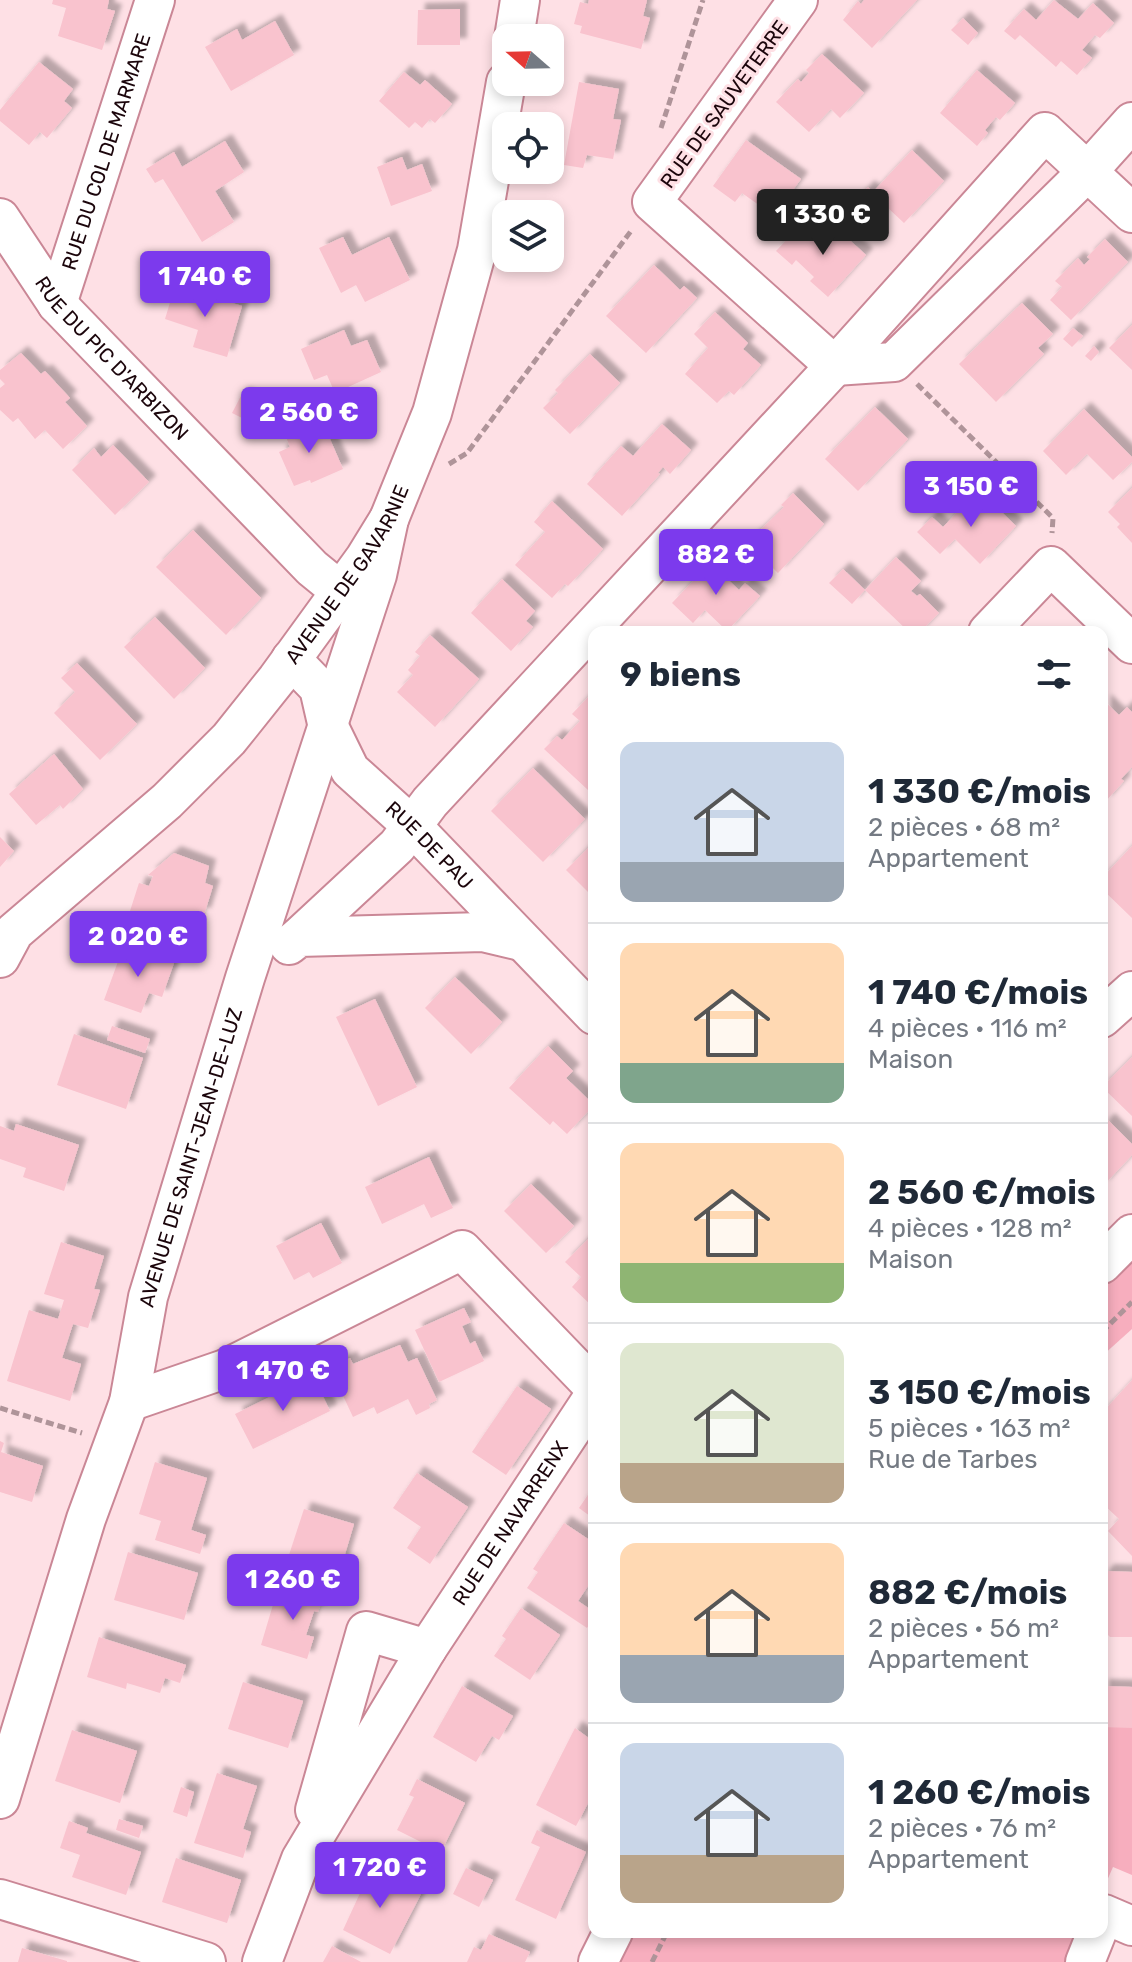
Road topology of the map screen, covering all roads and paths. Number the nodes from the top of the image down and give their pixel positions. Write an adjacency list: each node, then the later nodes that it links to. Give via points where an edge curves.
1 (155, 0): 13 (street, RUE DU COL DE MARMARE)
2 (520, 0): 5 (street)
3 (703, 0): 8 (path)
4 (798, 0): 10 (street, RUE DE SAUVETERRE)
5 (516, 24)
6 (504, 96): 16 (street, AVENUE DE GAVARNIE, via 477,250 432,413)
7 (1132, 122): 9 (street)
8 (660, 134)
9 (1088, 171): 11 (street); 14 (street); 15 (street, via 1045,132)
10 (652, 202): 15 (street, RUE DE SAUVETERRE); 16 (path, via 467,453 451,464)
11 (1132, 213)
12 (0, 218): 13 (street, RUE DU PIC D'ARBIZON)
13 (57, 304): 19 (street, RUE DU PIC D'ARBIZON)
14 (894, 362): 15 (street); 18 (path, via 1053,518)
15 (835, 366): 20 (street)
16 (411, 462): 17 (street, AVENUE DE GAVARNIE)
17 (389, 519): 19 (street, AVENUE DE GAVARNIE); 25 (street, AVENUE DE SAINT-JEAN-DE-LUZ, via 377,575)
18 (1051, 566): 21 (street); 23 (street)
19 (339, 590): 24 (street, AVENUE DE GAVARNIE)
20 (595, 626)
21 (994, 626)
22 (588, 633): 26 (street)
23 (1132, 644)
24 (291, 659): 25 (street, RUE DE PAU, via 319,688); 29 (street, AVENUE DE GAVARNIE, via 229,739 167,801 14,932)
25 (327, 723): 26 (street, RUE DE PAU, via 350,770); 30 (street, AVENUE DE SAINT-JEAN-DE-LUZ)
26 (411, 825): 27 (street, via 397,846); 28 (street, RUE DE PAU)
27 (299, 937): 28 (street, via 483,932); 30 (street)
28 (521, 941): 32 (street, RUE DE PAU)
29 (0, 958)
30 (245, 978): 39 (street, AVENUE DE SAINT-JEAN-DE-LUZ, via 148,1297)
31 (1132, 991): 33 (street)
32 (588, 1009)
33 (1108, 1013)
34 (1132, 1234): 35 (street)
35 (1108, 1258)
36 (1132, 1302): 37 (path)
37 (1108, 1326)
38 (588, 1381): 39 (street, via 462,1250 225,1369)
39 (129, 1402): 42 (street, AVENUE DE SAINT-JEAN-DE-LUZ)
40 (588, 1405): 43 (street, RUE DE NAVARRENX)
41 (0, 1408): 42 (path)
42 (114, 1443): 44 (street, AVENUE DE SAINT-JEAN-DE-LUZ)
43 (427, 1649): 45 (street, RUE DE NAVARRENX); 45 (street, RUE DE NAVARRENX, via 366,1631)
44 (0, 1799)
45 (301, 1859): 53 (street, RUE DE NAVARRENX)
46 (0, 1899): 52 (street)
47 (1108, 1916): 48 (street)
48 (1132, 1926)
49 (610, 1938): 54 (street)
50 (664, 1938): 55 (path)
51 (1095, 1938): 56 (street)
52 (206, 1962)
53 (262, 1962)
54 (598, 1962)
55 (652, 1962)
56 (1085, 1962)

